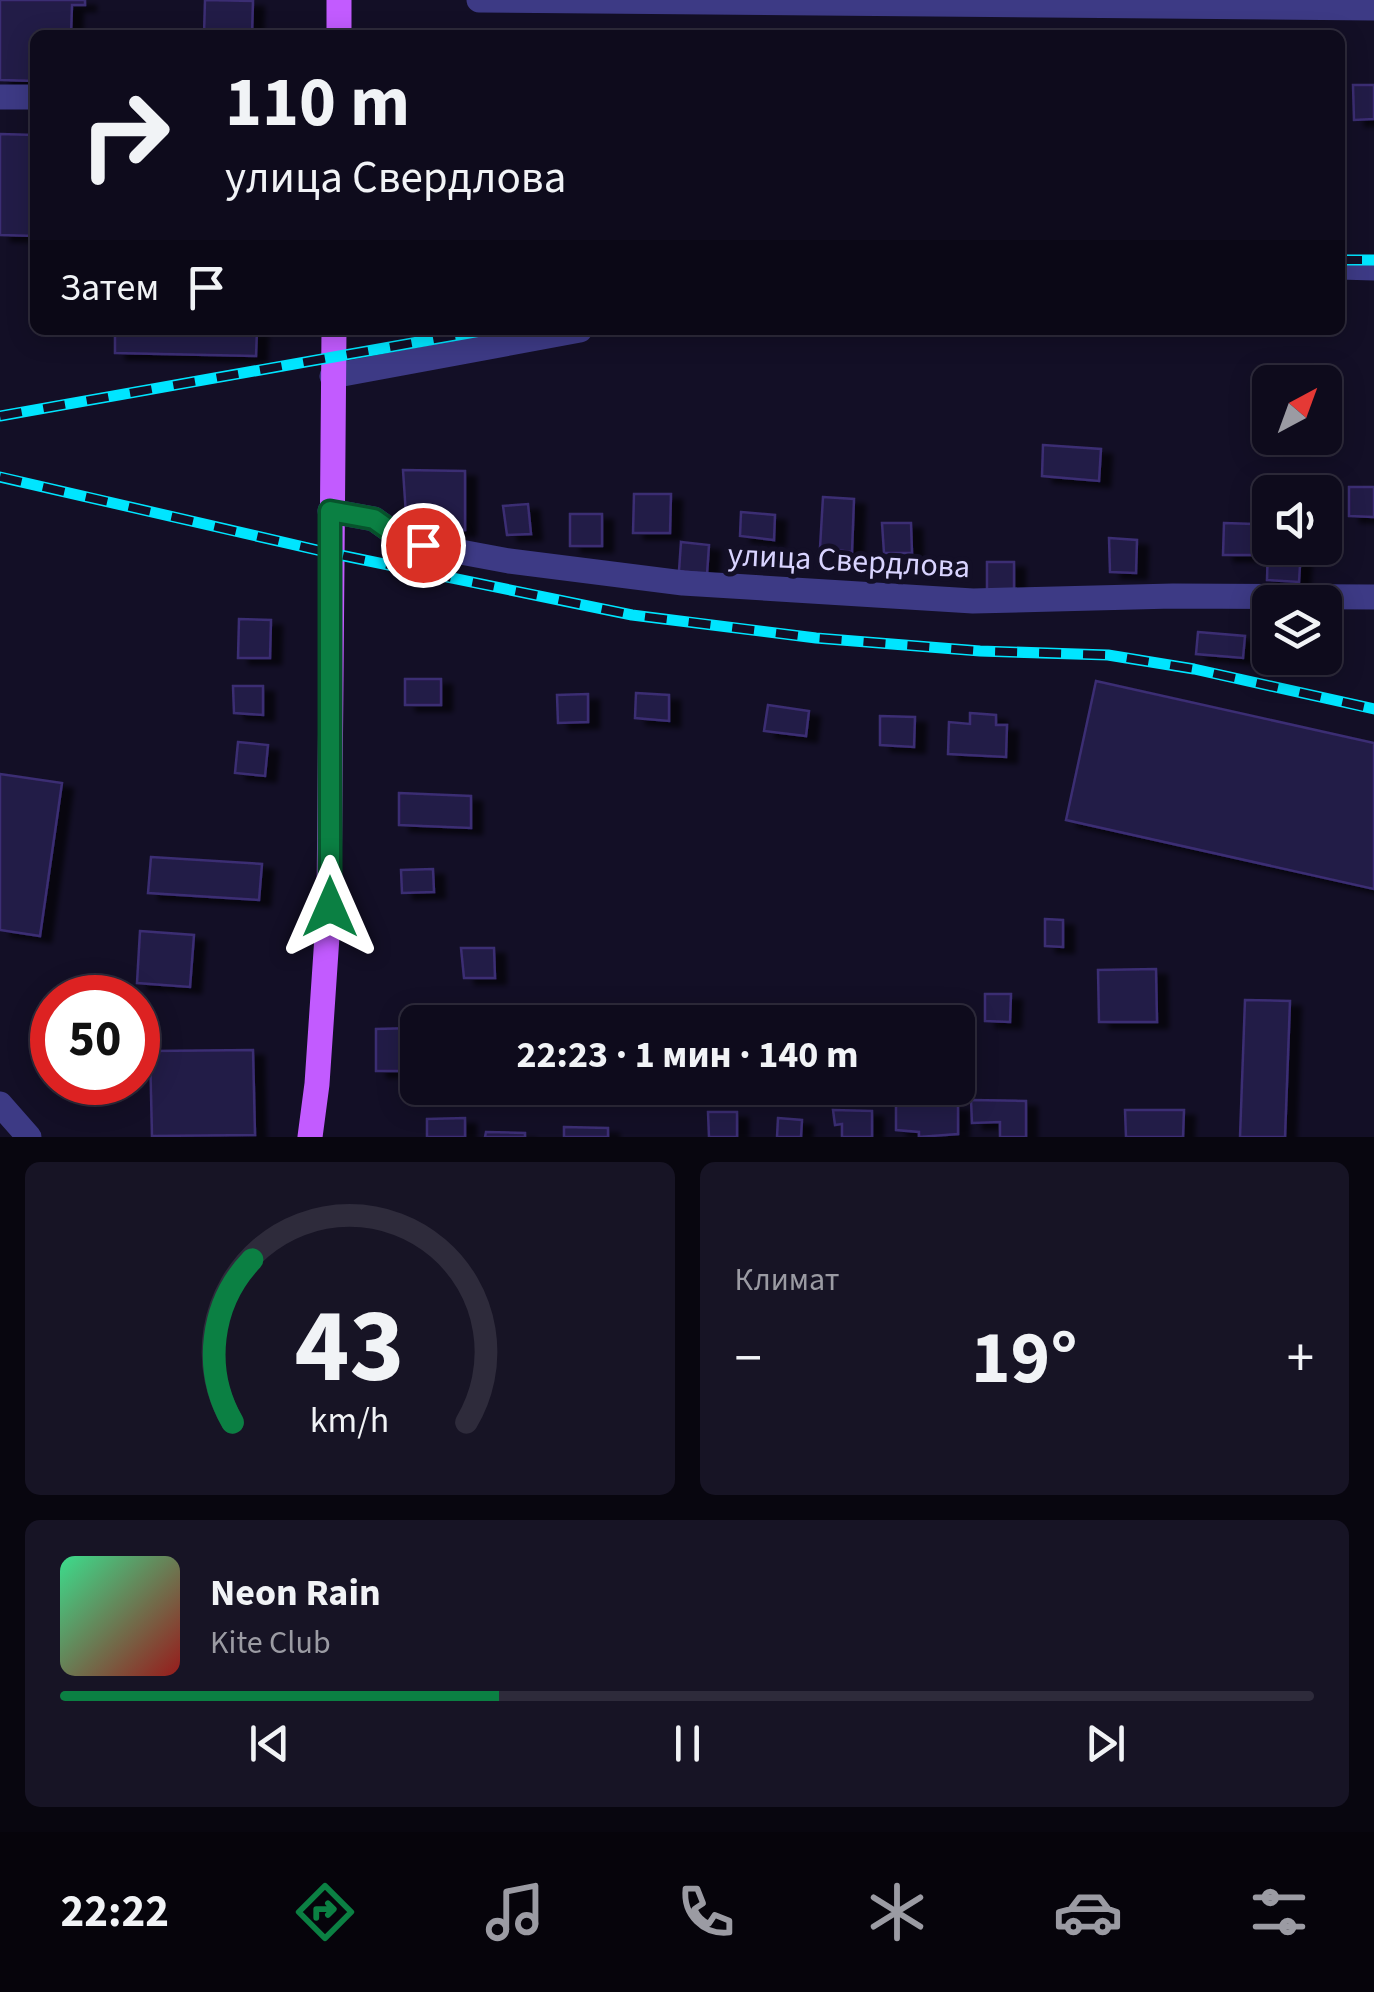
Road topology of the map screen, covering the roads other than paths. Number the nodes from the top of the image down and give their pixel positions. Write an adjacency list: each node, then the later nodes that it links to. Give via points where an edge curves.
1 (339, 0): 4 (main road)
2 (479, 0): 3 (street)
3 (1374, 8)
4 (339, 30)
5 (0, 97): 6 (street)
6 (30, 97)
7 (1345, 267): 8 (street)
8 (1374, 268)
9 (334, 335): 11 (main road)
10 (553, 335): 11 (street)
11 (332, 376): 12 (main road)
12 (330, 511): 13 (street, улица Свердлова, via 374,519 423,545 682,583 973,601); 16 (main road, via 330,907)
13 (1374, 597)
14 (0, 1104): 15 (street)
15 (30, 1137)
16 (310, 1137)

